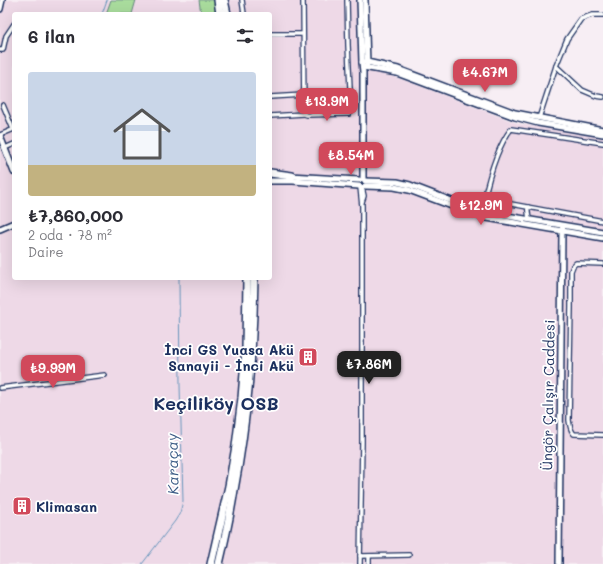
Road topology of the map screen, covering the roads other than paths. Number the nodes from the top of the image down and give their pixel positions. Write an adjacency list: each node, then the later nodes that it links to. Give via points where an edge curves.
1 (2, 0): 9 (street)
2 (218, 0): 10 (highway)
3 (224, 0): 11 (highway)
4 (242, 0): 12 (street)
5 (303, 0): 16 (street)
6 (347, 0): 24 (street, via 351,110 349,114)
7 (360, 0): 18 (street)
8 (365, 0): 18 (street)
9 (0, 9)
10 (220, 12)
11 (226, 12)
12 (244, 12)
13 (603, 15): 19 (street, via 581,19 567,39)
14 (12, 27): 17 (street, via 6,36 3,50)
15 (272, 34): 16 (street)
16 (303, 34): 20 (street)
17 (0, 50)
18 (364, 66): 26 (street, via 397,73 515,117); 40 (street)
19 (556, 66): 22 (street, via 582,90); 26 (street)
20 (304, 95): 21 (street); 24 (street)
21 (272, 97)
22 (603, 97)
23 (3, 105): 27 (street)
24 (304, 114): 25 (street)
25 (272, 116)
26 (539, 120): 29 (street); 30 (street)
27 (12, 125)
28 (12, 130): 31 (street)
29 (603, 130)
30 (603, 134)
31 (0, 135): 34 (street)
32 (603, 143): 41 (street, via 511,129 499,150 484,199)
33 (12, 145): 34 (street)
34 (5, 148): 35 (street)
35 (12, 167)
36 (272, 173): 38 (highway)
37 (272, 176): 38 (street)
38 (292, 176): 40 (street)
39 (272, 181): 40 (street)
40 (361, 183): 43 (street, via 397,182 478,211); 61 (street)
41 (528, 207): 42 (street); 43 (street)
42 (534, 208): 43 (street); 44 (street)
43 (528, 220): 47 (street)
44 (603, 221)
45 (12, 224): 46 (street)
46 (0, 229)
47 (563, 229): 48 (street); 49 (street); 69 (street, Üngör Çalışır Caddesi)
48 (603, 232)
49 (603, 238)
50 (603, 264): 57 (street, via 576,263 571,271 569,420 574,434)
51 (246, 280): 54 (highway)
52 (254, 280): 54 (highway)
53 (258, 280): 54 (highway)
54 (250, 313): 58 (highway, via 237,439); 59 (highway, via 249,383 242,447)
55 (105, 375): 56 (street)
56 (0, 388)
57 (603, 435)
58 (218, 535): 63 (highway); 64 (highway)
59 (226, 537): 65 (highway); 66 (highway)
60 (409, 555): 62 (street)
61 (360, 556): 62 (street); 67 (street)
62 (369, 556): 68 (street)
63 (206, 564)
64 (212, 564)
65 (219, 564)
66 (224, 564)
67 (360, 564)
68 (369, 564)
69 (558, 564)

